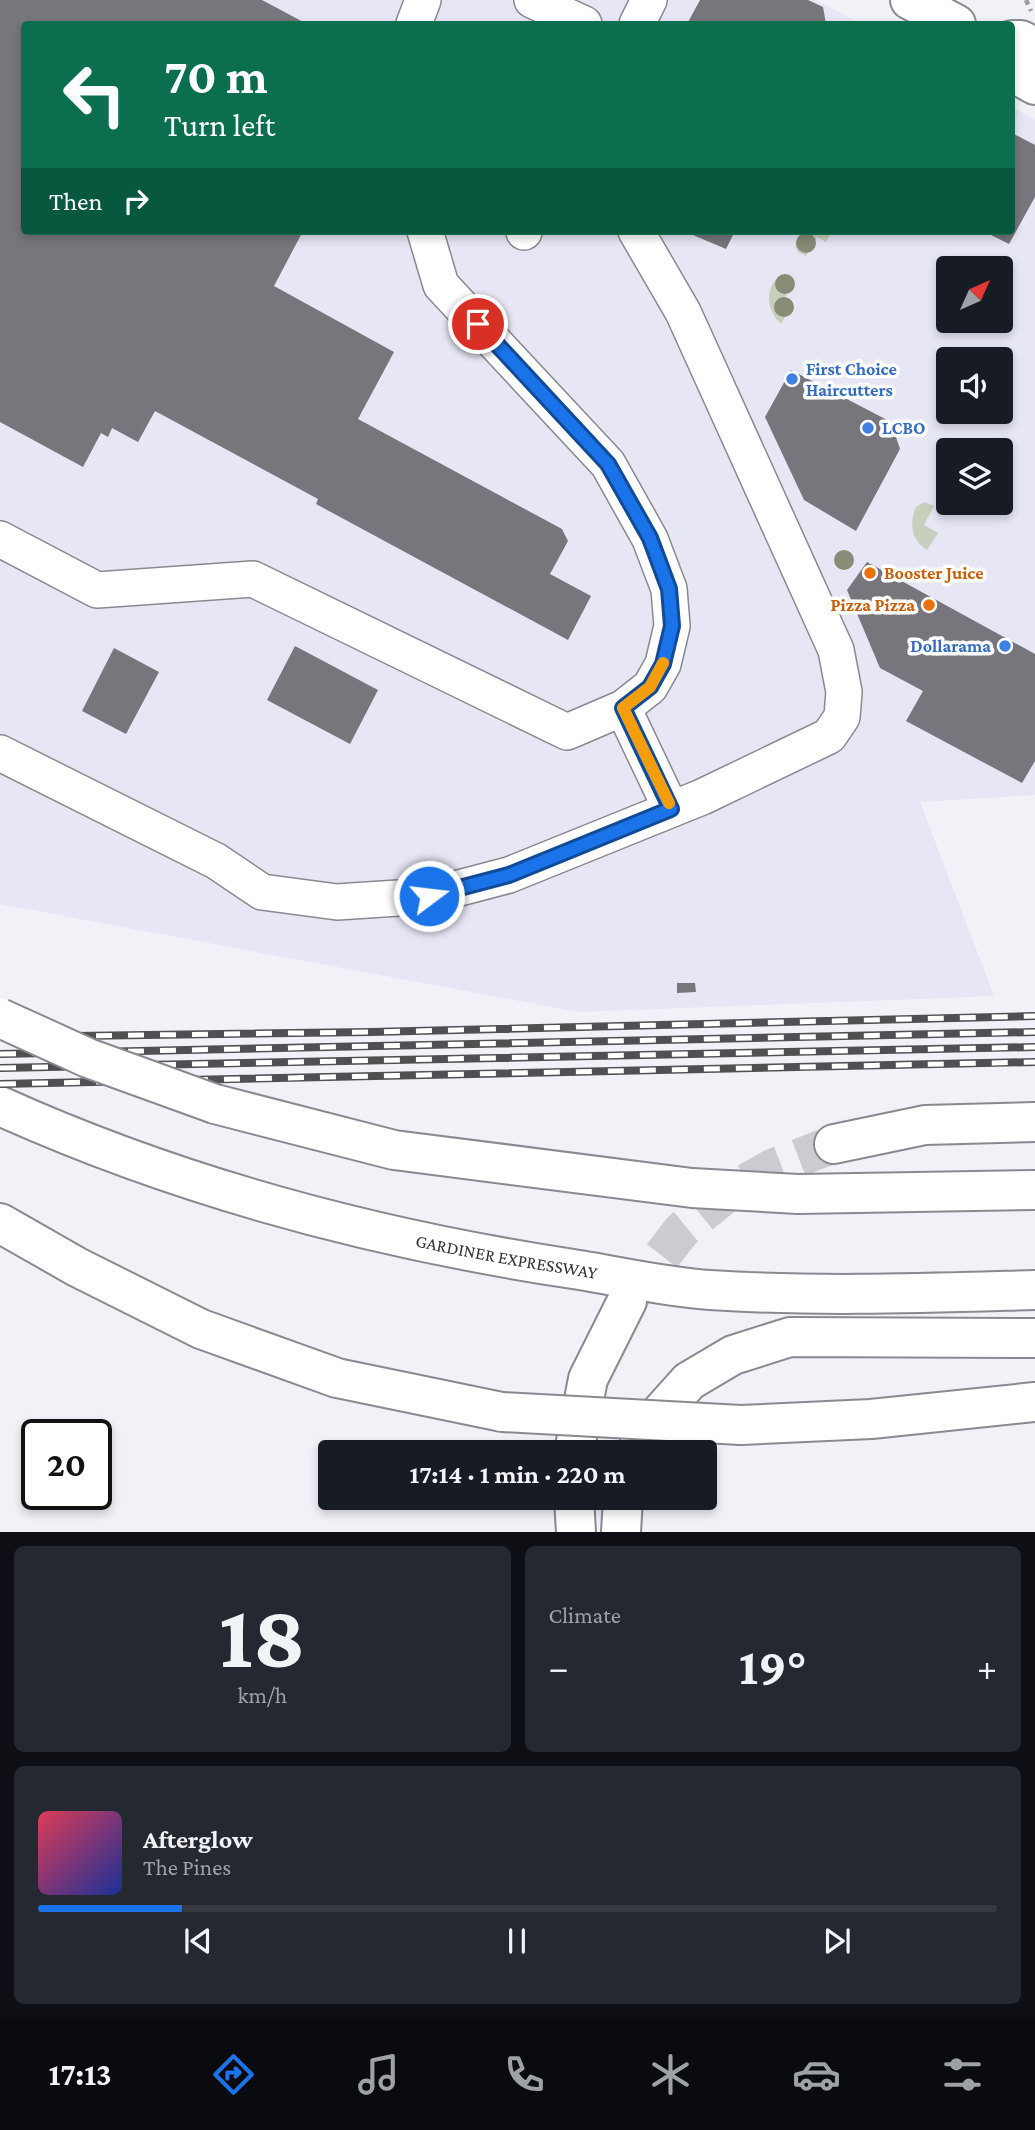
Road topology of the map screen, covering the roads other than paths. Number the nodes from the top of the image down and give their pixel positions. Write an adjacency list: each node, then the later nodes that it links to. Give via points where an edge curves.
1 (423, 0): 3 (lane)
2 (649, 0): 4 (lane)
3 (415, 21)
4 (638, 21)
5 (1015, 74): 6 (main road)
6 (1035, 85)
7 (426, 235): 10 (lane, via 441,285 608,464 650,538 669,589 672,626 663,664 650,687)
8 (638, 235): 12 (lane, via 695,337 836,650 844,692 842,717 829,736)
9 (0, 539): 10 (lane, via 97,590 253,579 567,732)
10 (623, 708): 12 (lane)
11 (0, 753): 12 (lane, via 216,861 262,891 337,902 429,896 509,875)
12 (671, 809)
13 (0, 1018): 17 (main road, bridge, via 88,1058 215,1104 394,1150 692,1188 798,1194)
14 (0, 1106): 19 (main road, GARDINER EXPRESSWAY, via 166,1173 342,1225 508,1259 706,1290 813,1295)
15 (1035, 1122): 16 (main road, via 925,1125)
16 (834, 1144)
17 (1035, 1190)
18 (0, 1223): 22 (main road, bridge, via 77,1268 201,1329 337,1378 502,1412 741,1425 871,1419)
19 (1035, 1290)
20 (627, 1301): 23 (main road, via 588,1379)
21 (1035, 1338): 24 (main road, via 790,1337 733,1355 689,1381)
22 (1035, 1402)
23 (576, 1440)
24 (643, 1440)
25 (575, 1510): 27 (main road)
26 (622, 1510): 28 (main road)
27 (576, 1531)
28 (621, 1531)

